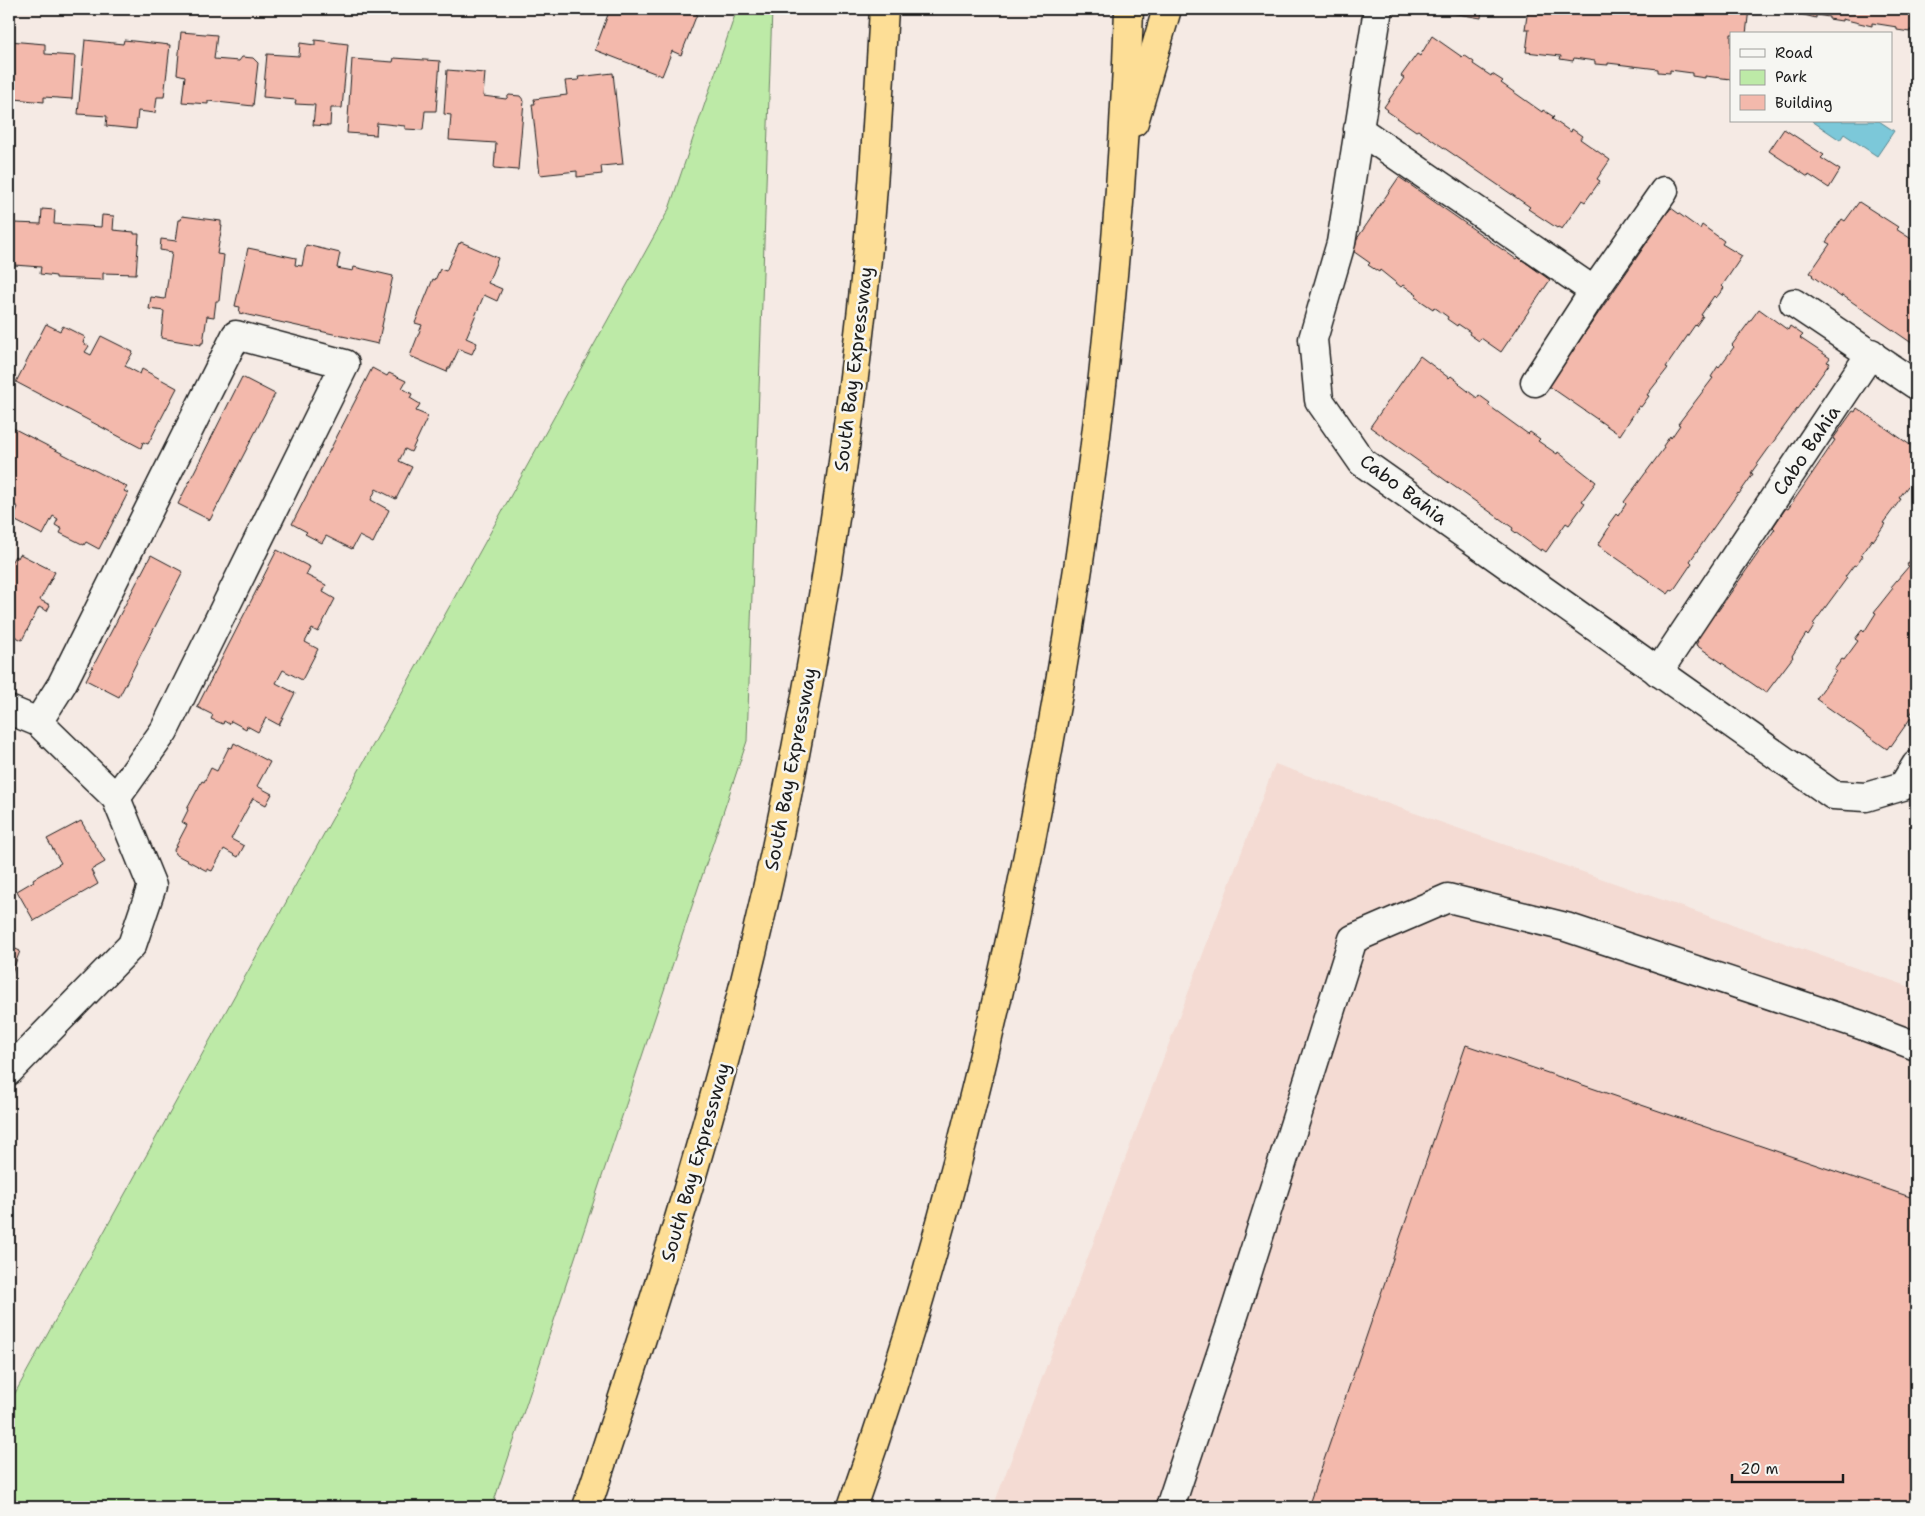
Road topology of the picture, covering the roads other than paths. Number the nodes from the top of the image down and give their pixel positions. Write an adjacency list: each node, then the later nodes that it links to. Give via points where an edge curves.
1 (868, 9): 7 (highway)
2 (884, 9): 7 (highway, South Bay Expressway)
3 (1129, 9): 8 (highway)
4 (1167, 9): 8 (highway)
5 (1378, 9): 6 (street, Cabo Bahia)
6 (1358, 129): 10 (street); 15 (street, Cabo Bahia, via 1341,243 1313,339 1319,400 1362,462)
7 (876, 143): 22 (highway, South Bay Expressway, via 862,306 841,480 802,715 775,850 710,1117 671,1250)
8 (1121, 161): 23 (highway, via 1107,329 1071,616 1019,900 952,1181 913,1320)
9 (1664, 191): 10 (street)
10 (1594, 291): 13 (street)
11 (1794, 303): 12 (street)
12 (1870, 353): 14 (street); 15 (street, Cabo Bahia)
13 (1535, 382)
14 (1916, 385)
15 (1658, 672): 18 (street, Cabo Bahia, via 1834,795 1866,797 1902,786)
16 (9, 710): 17 (street)
17 (38, 722): 19 (street); 19 (street, via 62,684 236,335 345,364 164,731)
18 (1916, 765)
19 (116, 798): 21 (street, via 152,886 132,945)
20 (1916, 1046): 24 (street, via 1566,927 1448,898 1353,939)
21 (9, 1071)
22 (587, 1507)
23 (852, 1507)
24 (1170, 1507)

